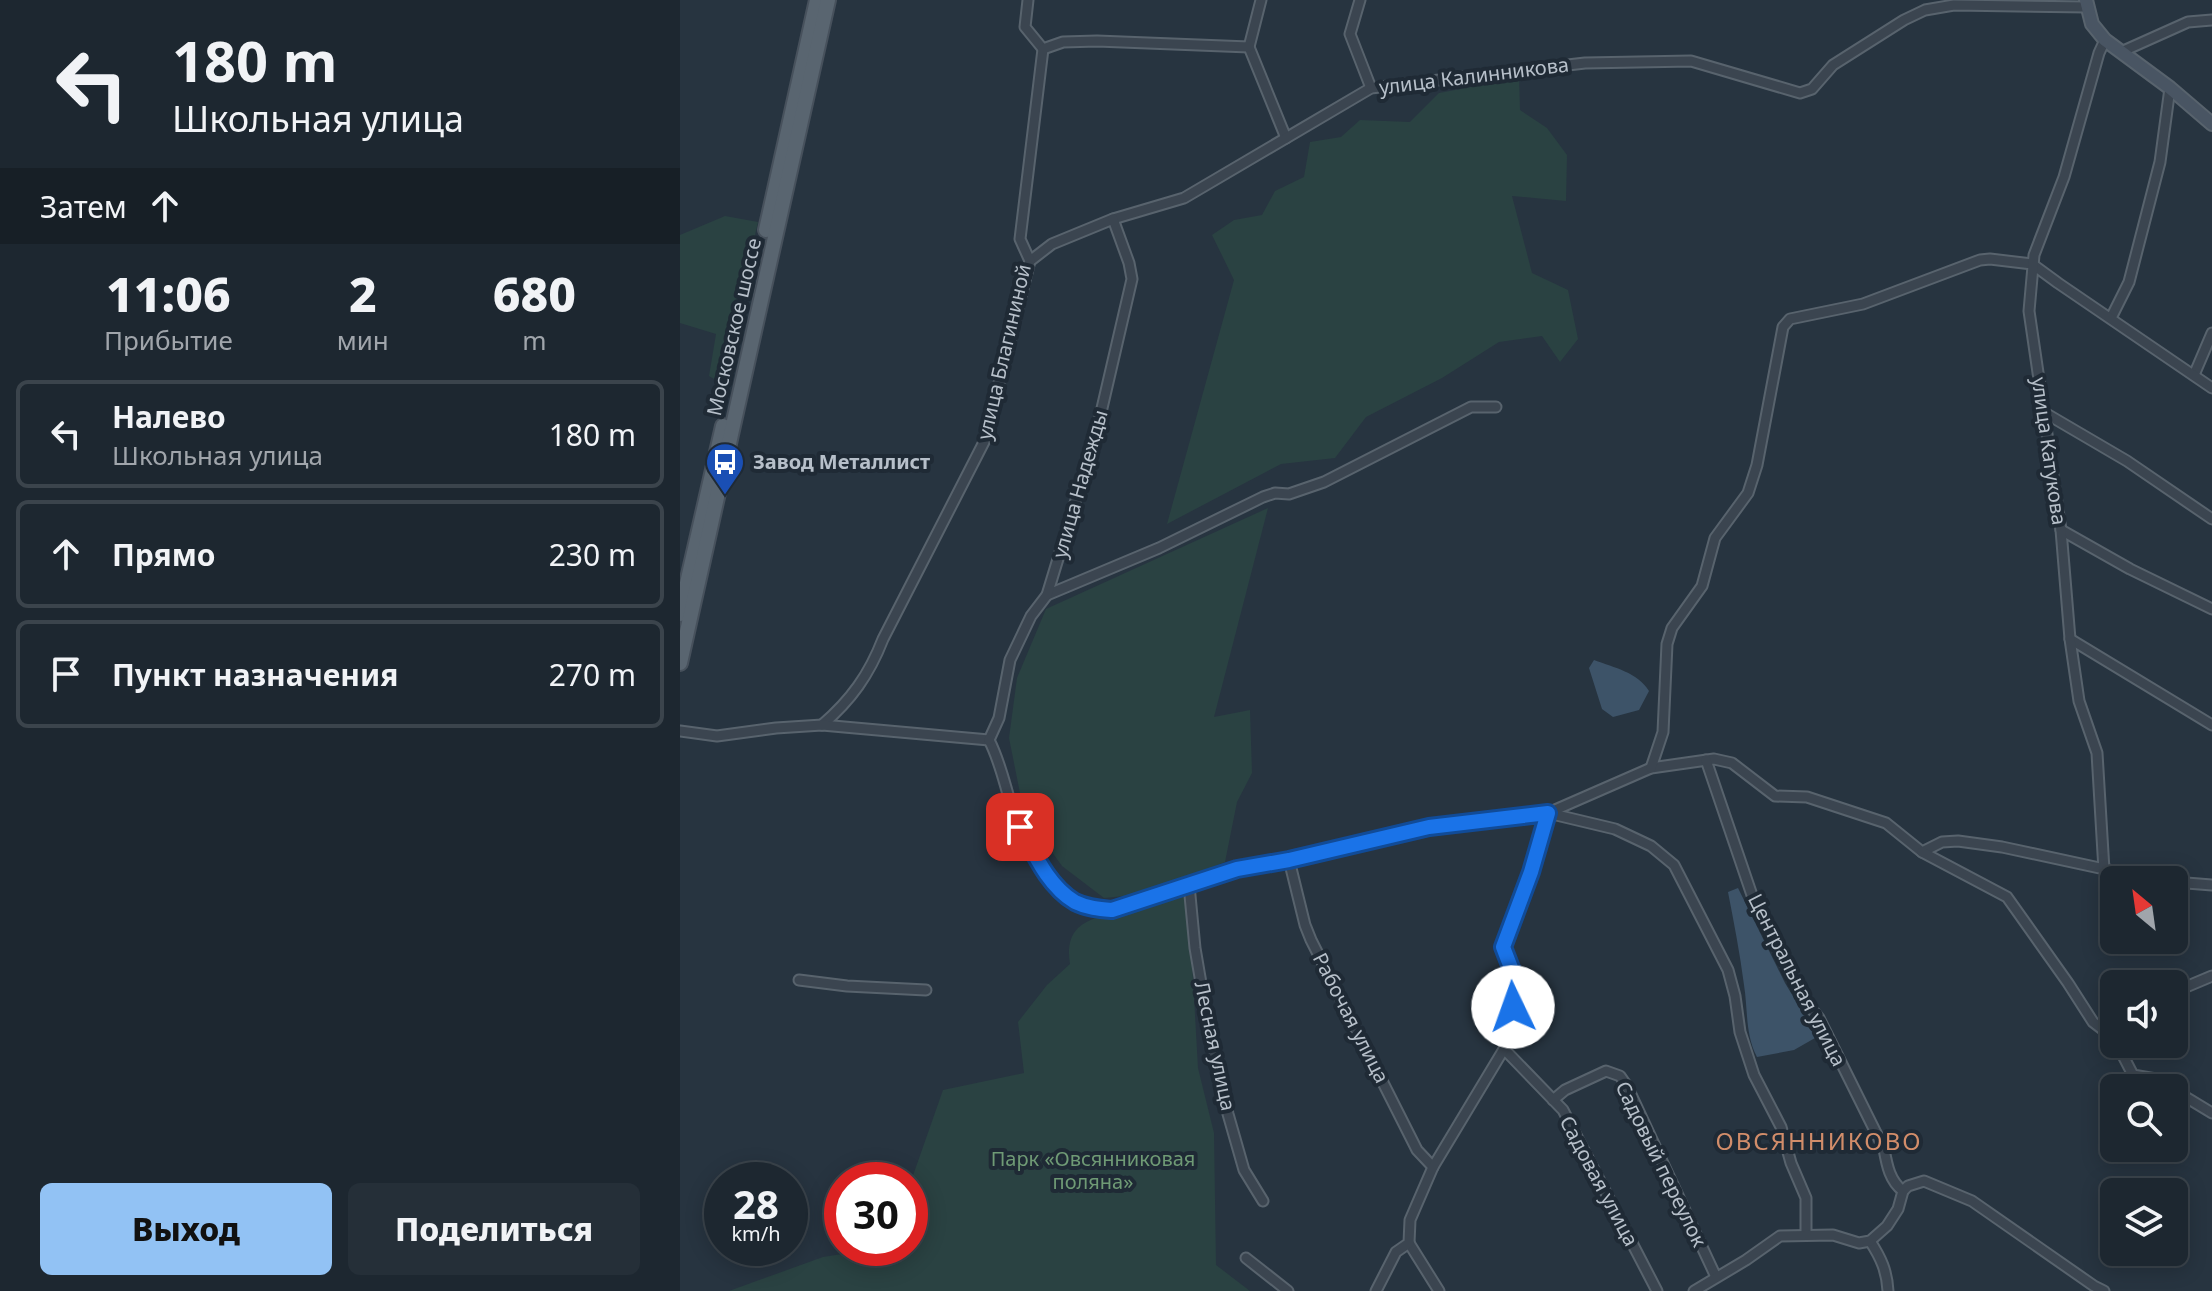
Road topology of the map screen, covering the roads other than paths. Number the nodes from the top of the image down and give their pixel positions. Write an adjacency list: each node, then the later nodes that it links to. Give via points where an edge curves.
1 (817, 0): 29 (main road, Московское шоссе)
2 (828, 0): 31 (main road, Московское шоссе)
3 (1028, 0): 10 (street, via 1025,27)
4 (1261, 0): 9 (street)
5 (1360, 0): 12 (street, via 1350,34)
6 (2087, 4): 8 (main road, via 2092,24); 12 (street, улица Калинникова, via 1925,10 1833,65 1812,89 1800,93 1691,61 1585,63)
7 (2212, 20): 11 (street, via 2188,22)
8 (2105, 40): 11 (main road); 18 (street, улица Катукова)
9 (1249, 47): 10 (street, via 1097,41); 15 (street)
10 (1043, 49): 17 (street, улица Благининой, via 1020,239)
11 (2121, 52): 13 (main road)
12 (1371, 88): 15 (street, улица Калинникова)
13 (2170, 88): 14 (main road); 19 (street, via 2160,162 2129,282)
14 (2212, 124)
15 (1286, 138): 16 (street, улица Калинникова, via 1184,198)
16 (1113, 219): 17 (street, улица Калинникова, via 1052,244); 27 (street, улица Надежды, via 1132,279 1096,434)
17 (1030, 261): 32 (street, улица Благининой, via 984,442 872,667 843,707)
18 (2032, 264): 19 (street); 24 (street, улица Катукова, via 2029,311); 37 (street, via 1980,260 1863,304 1790,319 1783,327 1748,493 1715,538 1702,586 1667,644 1663,732)
19 (2111, 318): 21 (street)
20 (2212, 333): 21 (street)
21 (2194, 375): 22 (street)
22 (2212, 388)
23 (1496, 407): 27 (street, via 1471,407 1324,482 1263,497)
24 (2045, 413): 25 (street); 26 (street, улица Катукова)
25 (2212, 519)
26 (2061, 530): 28 (street); 30 (street, улица Катукова)
27 (1047, 595): 35 (street, улица Надежды, via 1010,660 999,718)
28 (2212, 609)
29 (680, 614)
30 (2070, 639): 33 (street); 41 (street, улица Катукова, via 2079,701 2097,753)
31 (680, 663)
32 (822, 725): 34 (street, via 717,736); 35 (street)
33 (2212, 725)
34 (680, 731)
35 (989, 740): 44 (street, via 1020,827 1044,870 1075,902 1112,910)
36 (1706, 760): 37 (street); 39 (street, via 1732,763 1775,796 1807,797 1886,823); 56 (street, Центральная улица, via 1755,904 1800,994 1819,1018 1884,1149 1888,1171)
37 (1651, 768): 38 (street)
38 (1548, 813): 40 (street, via 1429,827); 51 (street, via 1503,947 1518,986); 58 (street, via 1615,829 1651,846 1674,865 1728,970 1754,1075 1781,1127 1806,1198)
39 (1922, 852): 42 (street, via 1958,841); 50 (street, via 2007,897)
40 (1289, 860): 44 (street); 55 (street, Рабочая улица, via 1311,940 1417,1150)
41 (2104, 866)
42 (2100, 869)
43 (2188, 883): 45 (street)
44 (1189, 885): 57 (street, Лесная улица, via 1205,1009 1228,1114 1244,1170)
45 (2212, 885)
46 (2212, 976): 48 (street)
47 (799, 980): 49 (street)
48 (2188, 986)
49 (926, 990)
50 (2100, 1027)
51 (1504, 1049): 53 (street, Садовая улица); 55 (street)
52 (2188, 1099): 54 (street)
53 (1553, 1100): 62 (street, Садовый переулок, via 1606,1071 1620,1076); 66 (street, Садовая улица, via 1563,1110)
54 (2212, 1113)
55 (1433, 1167): 60 (street, via 1410,1220)
56 (1903, 1191): 59 (street, via 1887,1226); 69 (street, via 1924,1181 1972,1201)
57 (1263, 1201)
58 (1806, 1234): 59 (street); 62 (street, via 1780,1236)
59 (1870, 1241): 68 (street, via 1882,1259)
60 (1409, 1243): 64 (street, via 1396,1252); 65 (street)
61 (1246, 1258): 63 (street)
62 (1716, 1277): 67 (street)
63 (1288, 1291)
64 (1376, 1291)
65 (1439, 1291)
66 (1657, 1291)
67 (1694, 1291)
68 (1888, 1291)
69 (2104, 1291)

